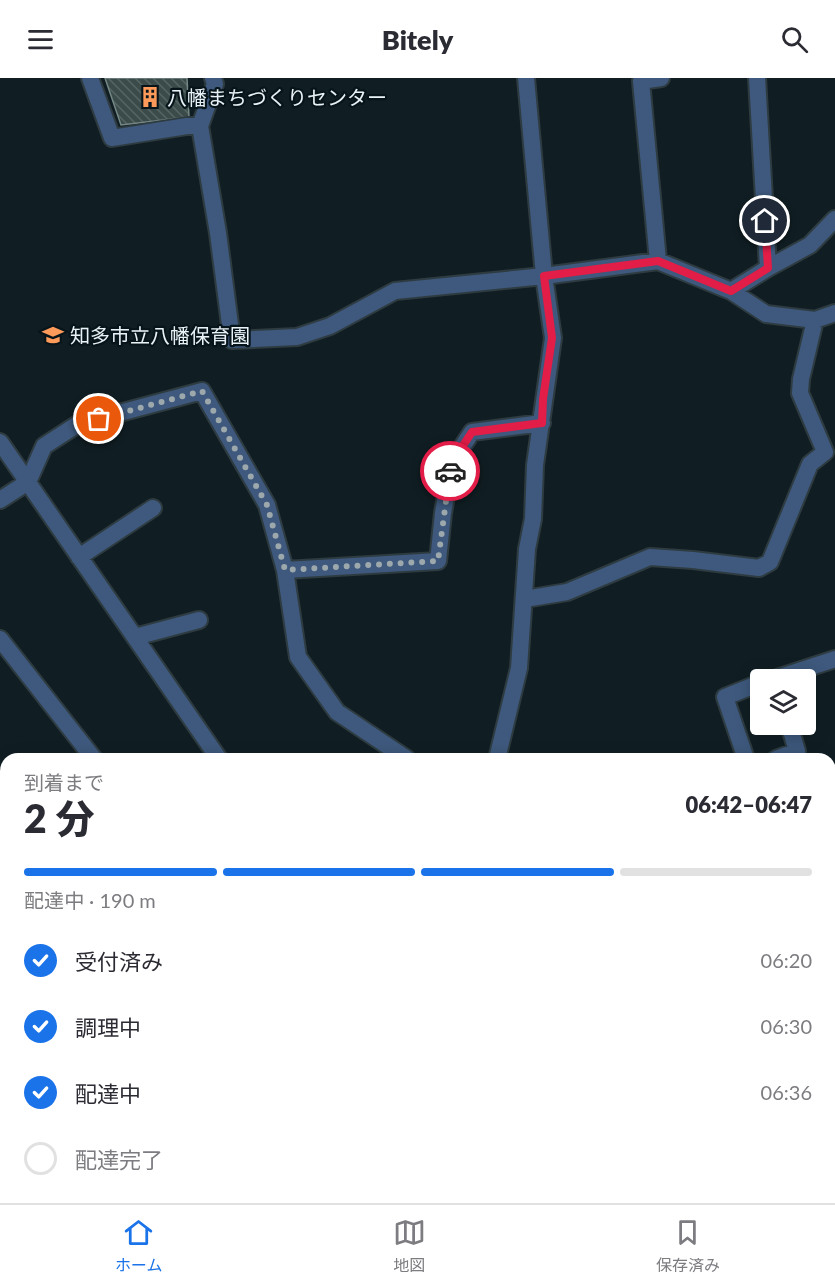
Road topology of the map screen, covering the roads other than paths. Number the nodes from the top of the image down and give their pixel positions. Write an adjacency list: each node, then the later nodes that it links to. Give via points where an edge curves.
1 (90, 78): 6 (street, via 112,138)
2 (213, 78): 6 (street, via 215,84)
3 (526, 78): 10 (street)
4 (661, 78): 8 (street, via 641,81)
5 (757, 78): 9 (street)
6 (200, 126): 10 (street, via 232,340 297,337 330,326 395,291)
7 (835, 219): 9 (street, via 810,245)
8 (658, 261): 10 (street); 11 (street)
9 (768, 268): 11 (street)
10 (544, 276): 14 (street, via 552,338)
11 (731, 291): 13 (street, via 766,314)
12 (835, 313): 13 (street)
13 (814, 320): 21 (street, via 800,393 825,452 810,464 770,562 759,568 650,557 567,592)
14 (542, 423): 20 (street, via 472,432 452,462 438,561); 21 (street)
15 (0, 442): 16 (street)
16 (28, 482): 17 (street); 19 (street); 20 (street, via 44,446 78,424 202,391 267,505)
17 (0, 500)
18 (153, 508): 19 (street)
19 (79, 557): 23 (street)
20 (285, 570): 31 (street, via 298,657 338,712)
21 (525, 599): 32 (street, via 519,668)
22 (199, 621): 23 (street)
23 (135, 637): 30 (street)
24 (0, 639): 29 (street)
25 (835, 659): 26 (street)
26 (804, 669)
27 (750, 688): 33 (street, via 725,697)
28 (792, 735): 34 (street, via 797,751)
29 (89, 753)
30 (215, 753)
31 (398, 753)
32 (498, 753)
33 (744, 753)
34 (792, 753)

